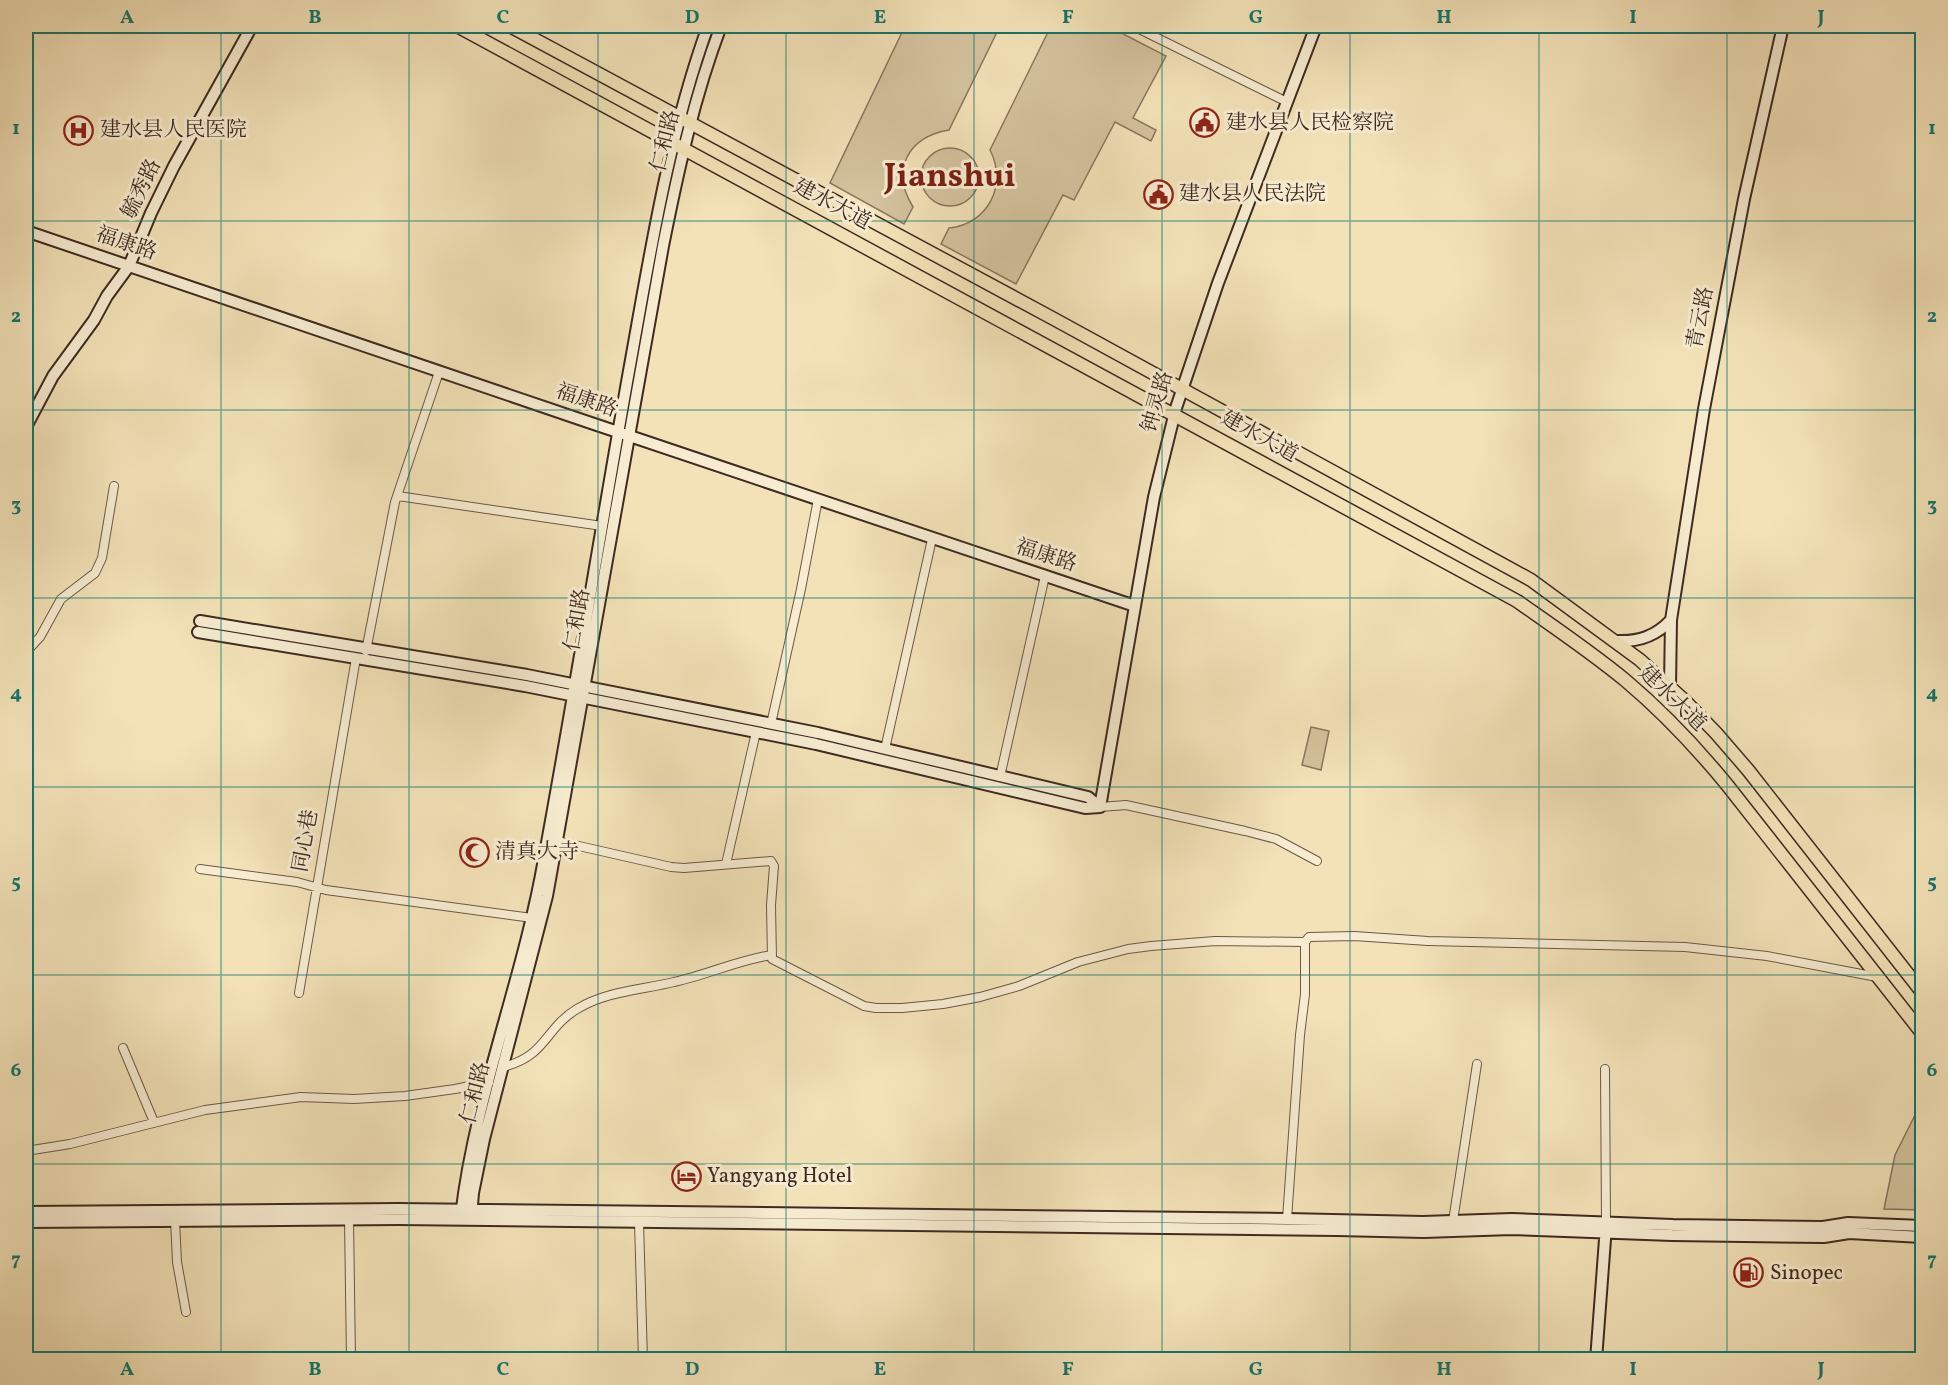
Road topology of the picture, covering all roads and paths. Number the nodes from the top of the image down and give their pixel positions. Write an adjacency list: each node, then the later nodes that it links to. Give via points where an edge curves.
1 (252, 26): 13 (main road, 毓秀路, via 174,166)
2 (457, 26): 11 (main road, 建水大道)
3 (510, 26): 10 (main road, 建水大道)
4 (708, 26): 10 (main road, 仁和路)
5 (721, 26): 10 (main road, 仁和路)
6 (1133, 26): 9 (street)
7 (1316, 26): 9 (main road, 钟灵路)
8 (1783, 26): 26 (main road, 青云路, via 1729,273)
9 (1287, 102): 15 (main road, 钟灵路)
10 (685, 120): 11 (main road, 仁和路); 15 (main road, 建水大道)
11 (678, 145): 16 (main road, 建水大道); 18 (main road, 仁和路, via 652,243)
12 (26, 231): 13 (main road, 福康路)
13 (129, 266): 14 (main road, 福康路); 17 (main road, 毓秀路, via 53,376)
14 (440, 372): 18 (main road, 福康路); 20 (street, 同心巷)
15 (1182, 389): 16 (main road, 钟灵路); 28 (main road, 建水大道, via 1531,579)
16 (1175, 413): 25 (main road, 钟灵路, via 1154,497); 46 (main road, 建水大道, via 1517,601 1624,680 1712,766)
17 (26, 427)
18 (624, 434): 21 (main road, 福康路); 22 (main road, 仁和路); 32 (main road, 仁和路)
19 (114, 486): 29 (street, via 98,568 88,580 64,595 40,637)
20 (398, 496): 22 (street); 30 (street, 同心巷)
21 (818, 499): 23 (main road, 福康路); 33 (street)
22 (602, 526): 32 (main road, 仁和路)
23 (932, 538): 24 (main road, 福康路); 35 (street)
24 (1045, 576): 25 (main road, 福康路); 36 (street)
25 (1135, 606): 37 (main road, 钟灵路)
26 (1671, 620): 28 (main road, via 1647,637); 31 (main road, 青云路)
27 (199, 627): 30 (main road)
28 (1617, 641): 31 (main road, 建水大道)
29 (26, 652)
30 (363, 655): 32 (main road); 42 (street, 同心巷)
31 (1670, 686): 47 (main road, 建水大道, via 1731,750)
32 (579, 691): 33 (main road); 34 (main road); 38 (main road, 仁和路); 43 (main road, 仁和路)
33 (771, 724): 35 (main road)
34 (756, 732): 37 (main road, via 1085,808); 40 (street)
35 (885, 749): 36 (main road)
36 (1000, 777): 37 (main road, via 1088,797)
37 (1100, 807): 39 (street, via 1126,806 1245,831 1276,839)
38 (557, 841): 40 (street, via 671,867); 52 (main road, 仁和路, via 536,944)
39 (1317, 861)
40 (726, 864): 45 (street, via 773,864)
41 (200, 869): 42 (street)
42 (317, 887): 43 (street, 同心巷); 48 (street)
43 (532, 918): 54 (main road, 仁和路)
44 (1305, 942): 45 (street, via 1215,941 1140,947 1078,962 980,997 902,1008 864,1006 772,959); 46 (street, via 1309,937 1354,936 1685,947 1767,956); 60 (street, via 1305,994)
45 (772, 955): 52 (street, via 592,1002 567,1017 530,1056)
46 (1879, 978): 49 (main road, 建水大道)
47 (1923, 992)
48 (299, 993)
49 (1923, 1033)
50 (123, 1048): 55 (street)
51 (1477, 1064): 62 (street)
52 (502, 1066): 59 (main road, 仁和路)
53 (1605, 1069): 67 (street)
54 (489, 1082): 55 (street, via 388,1097 286,1098); 59 (main road, 仁和路, via 475,1137)
55 (154, 1122): 56 (street)
56 (26, 1151)
57 (26, 1212): 58 (main road)
58 (348, 1214): 59 (main road); 61 (main road); 70 (street)
59 (466, 1215): 64 (main road); 65 (main road)
60 (1287, 1219): 62 (main road); 65 (main road)
61 (174, 1220): 63 (main road); 69 (street)
62 (1453, 1221): 67 (main road, via 1512,1219)
63 (26, 1222)
64 (639, 1222): 65 (main road); 71 (street)
65 (1139, 1222): 67 (main road, via 1424,1232)
66 (1923, 1226): 67 (main road, via 1848,1223 1823,1227)
67 (1606, 1228): 68 (main road); 72 (main road)
68 (1923, 1237)
69 (186, 1312)
70 (351, 1359)
71 (643, 1359)
72 (1596, 1359)

